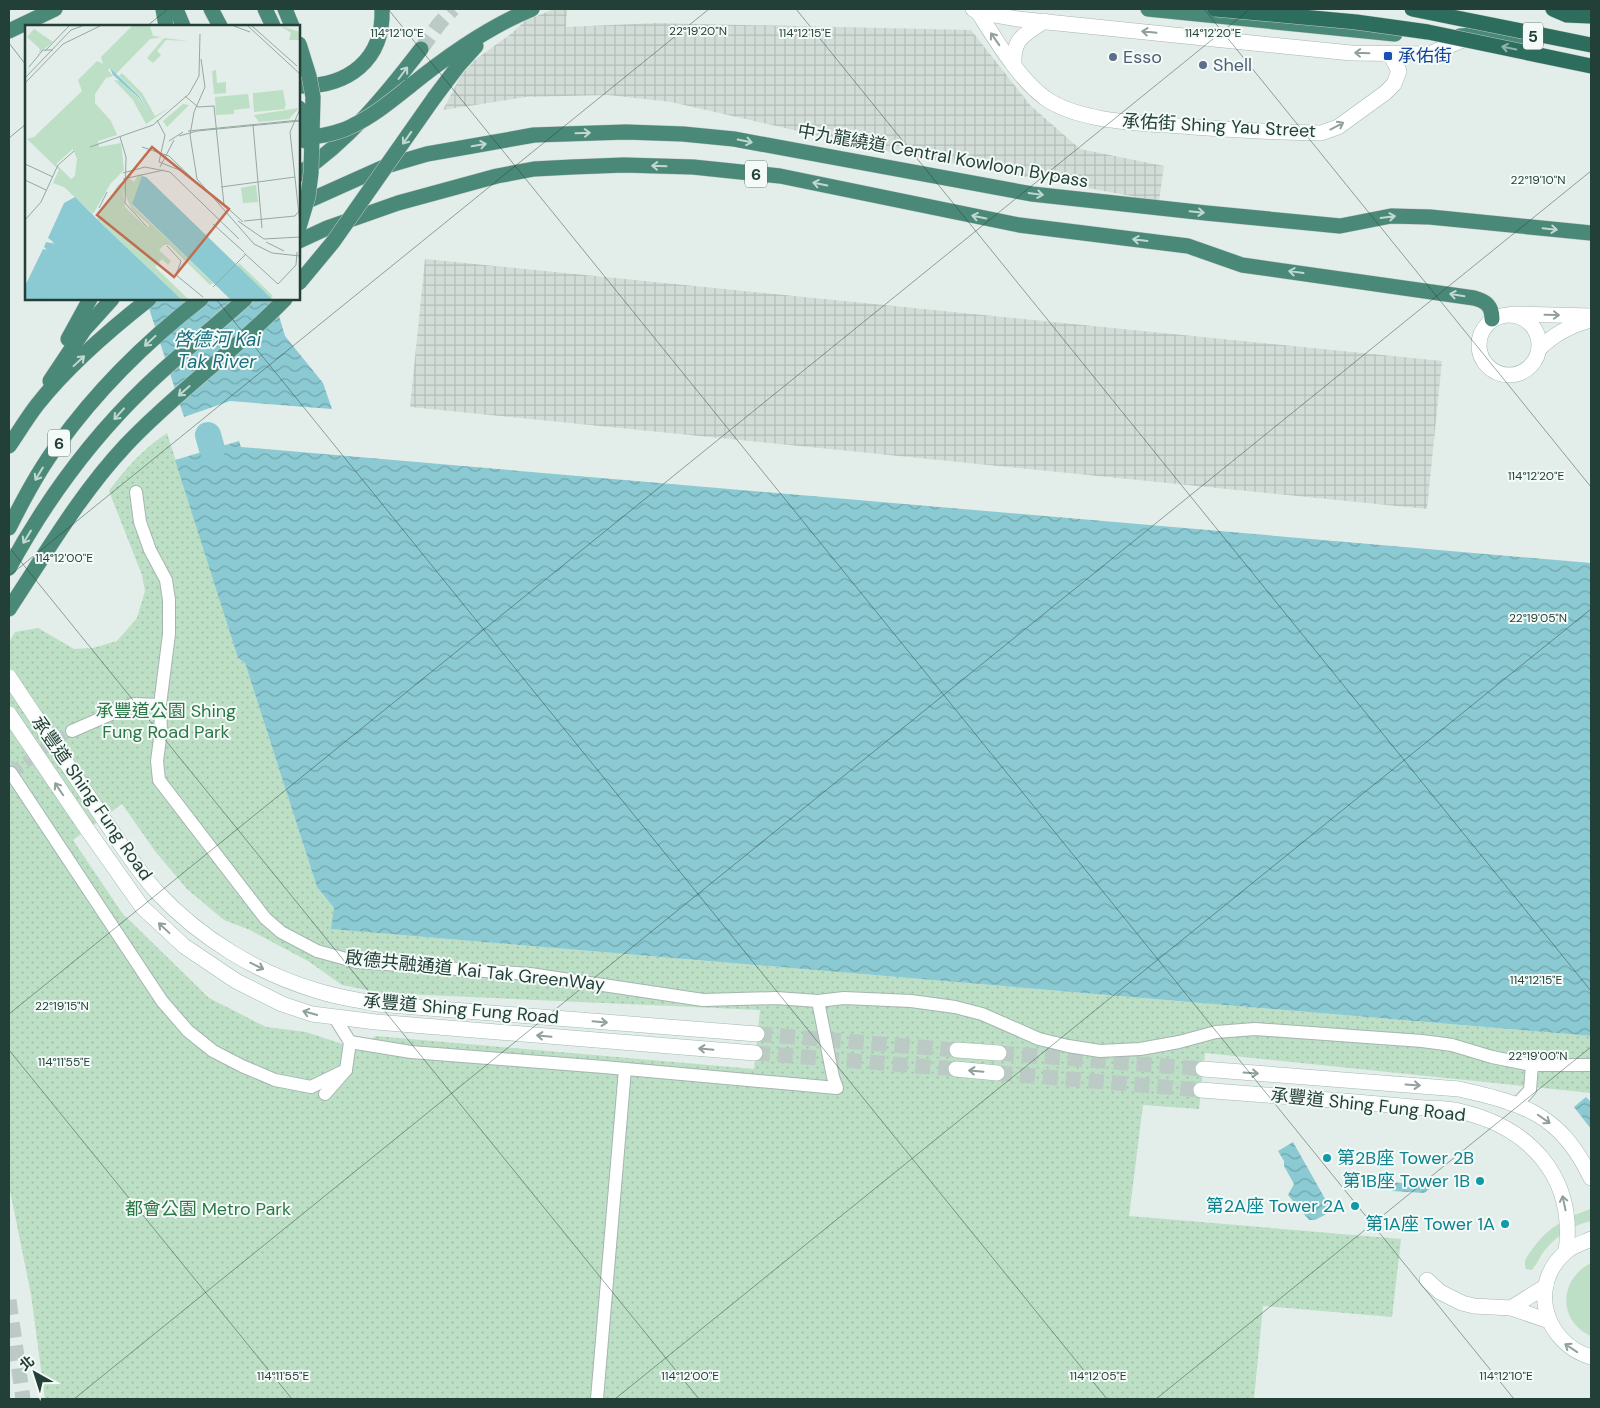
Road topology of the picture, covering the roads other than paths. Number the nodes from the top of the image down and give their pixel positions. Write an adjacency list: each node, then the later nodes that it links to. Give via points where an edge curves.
1 (55, 9): 22 (highway)
2 (163, 9): 16 (highway)
3 (176, 9): 17 (highway)
4 (211, 9): 18 (highway)
5 (266, 9): 19 (highway)
6 (285, 9): 20 (highway)
7 (382, 9): 31 (highway, via 381,33 365,63 335,81)
8 (532, 9): 21 (highway)
9 (1148, 9): 23 (highway, 5, via 1426,37)
10 (1215, 9): 30 (highway, one-way to 10, bridge, via 1420,31)
11 (1412, 9): 25 (highway, bridge)
12 (1553, 9): 14 (highway, via 1567,15)
13 (975, 10): 15 (main road); 29 (main road, 承佑街 Shing Yau Street, one-way to 13)
14 (1591, 16)
15 (1044, 21): 28 (main road, one-way to 15, via 1351,53); 29 (main road, via 1018,42)
16 (166, 25)
17 (183, 25)
18 (219, 25)
19 (273, 25)
20 (292, 25)
21 (490, 30): 33 (highway, bridge, via 351,127); 39 (highway, one-way to 39, bridge, via 458,66 333,242)
22 (9, 31)
23 (1474, 36): 24 (highway, 5); 28 (main road, via 1429,54)
24 (1591, 39)
25 (1591, 45)
26 (300, 47): 34 (highway, bridge, via 312,97)
27 (421, 49): 34 (highway, one-way to 27, via 369,114)
28 (1390, 54): 29 (main road, 承佑街 Shing Yau Street, one-way to 28, via 1047,99 1073,111 1100,118 1322,133 1338,128 1394,84 1399,71)
29 (1014, 64)
30 (1591, 66)
31 (300, 86)
32 (300, 119): 34 (highway, bridge)
33 (300, 138)
34 (305, 174): 36 (highway, bridge, via 308,197)
35 (300, 205): 37 (highway, 中九龍繞道 Central Kowloon Bypass / 6, one-way to 37, bridge, via 386,166 427,154 534,135 636,132 734,139 1032,194 1206,213 1340,226 1391,216 1430,217)
36 (300, 224)
37 (1591, 233)
38 (300, 241): 48 (highway, 6, one-way to 38, via 1489,306 1474,298 1242,265 1188,246 1019,225 780,176 693,167 624,165 534,170 497,176 407,200)
39 (300, 282)
40 (89, 300): 51 (highway, via 56,361)
41 (148, 300): 51 (highway, 6, one-way to 41, via 67,372)
42 (200, 300): 54 (highway, 6, one-way to 54, via 156,336 86,408 55,447)
43 (244, 300): 55 (highway, one-way to 55, via 145,387 96,440 42,514)
44 (284, 300): 56 (highway, one-way to 56, via 142,428 106,468 56,535)
45 (108, 302): 51 (highway, via 60,364)
46 (1512, 314): 47 (main road, one-way to 47); 48 (main road); 50 (main road, via 1530,322 1536,330)
47 (1591, 316)
48 (1492, 319): 50 (main road, via 1483,328 1478,346 1480,356 1494,372 1514,375 1523,372 1531,366)
49 (1591, 320): 50 (main road, via 1566,328)
50 (1539, 348)
51 (38, 404): 52 (highway, 6)
52 (9, 446)
53 (136, 492): 58 (street, 啟德共融通道 Kai Tak GreenWay, via 140,522 166,580 169,600 169,634)
54 (9, 528)
55 (9, 568)
56 (9, 608)
57 (9, 676): 64 (main road, 承豐道 Shing Fung Road, one-way to 64, bridge, via 103,818 156,890 180,915 214,942 288,981 377,1004)
58 (160, 705): 60 (street, via 134,704); 62 (street, 啟德共融通道 Kai Tak GreenWay, via 159,780 265,918 280,932 317,951 357,962 530,974 703,1000 776,998)
59 (9, 714): 63 (main road, 承豐道 Shing Fung Road, one-way to 59, bridge, via 282,1004 236,981 184,946 142,907)
60 (72, 731)
61 (11, 773): 74 (street, via 162,1001 188,1031 213,1051 275,1080 311,1087)
62 (818, 1001): 69 (street, 啟德共融通道 Kai Tak GreenWay, via 844,998 955,1007 982,1014 1039,1039 1100,1051 1140,1050 1216,1032 1255,1029 1422,1041); 71 (street, via 837,1088)
63 (335, 1018): 65 (street); 67 (main road, 承豐道 Shing Fung Road, one-way to 63)
64 (757, 1034)
65 (350, 1042): 71 (street, via 411,1052); 74 (street)
66 (957, 1050): 68 (main road)
67 (755, 1053)
68 (999, 1053)
69 (1532, 1065): 70 (street, 啟德共融通道 Kai Tak GreenWay); 78 (street, via 1530,1090)
70 (1591, 1065)
71 (625, 1069): 87 (street)
72 (956, 1069): 75 (main road, one-way to 72)
73 (1203, 1069): 78 (main road, 承豐道 Shing Fung Road, one-way to 78, via 1460,1089)
74 (346, 1070): 77 (street)
75 (997, 1073)
76 (1201, 1090): 81 (main road, 承豐道 Shing Fung Road, one-way to 76, via 1567,1216 1558,1182 1532,1146 1508,1128 1458,1110)
77 (326, 1094)
78 (1517, 1104): 79 (main road, 承豐道 Shing Fung Road, one-way to 79, via 1560,1132 1582,1159)
79 (1591, 1178)
80 (1591, 1240): 81 (main road)
81 (1566, 1252): 83 (main road, via 1550,1273)
82 (1427, 1280): 84 (main road, via 1440,1292 1462,1303)
83 (1546, 1286): 84 (main road); 85 (main road, via 1545,1306)
84 (1511, 1308): 85 (main road)
85 (1549, 1321): 86 (main road, one-way to 85, via 1564,1343)
86 (1591, 1357)
87 (597, 1399)

